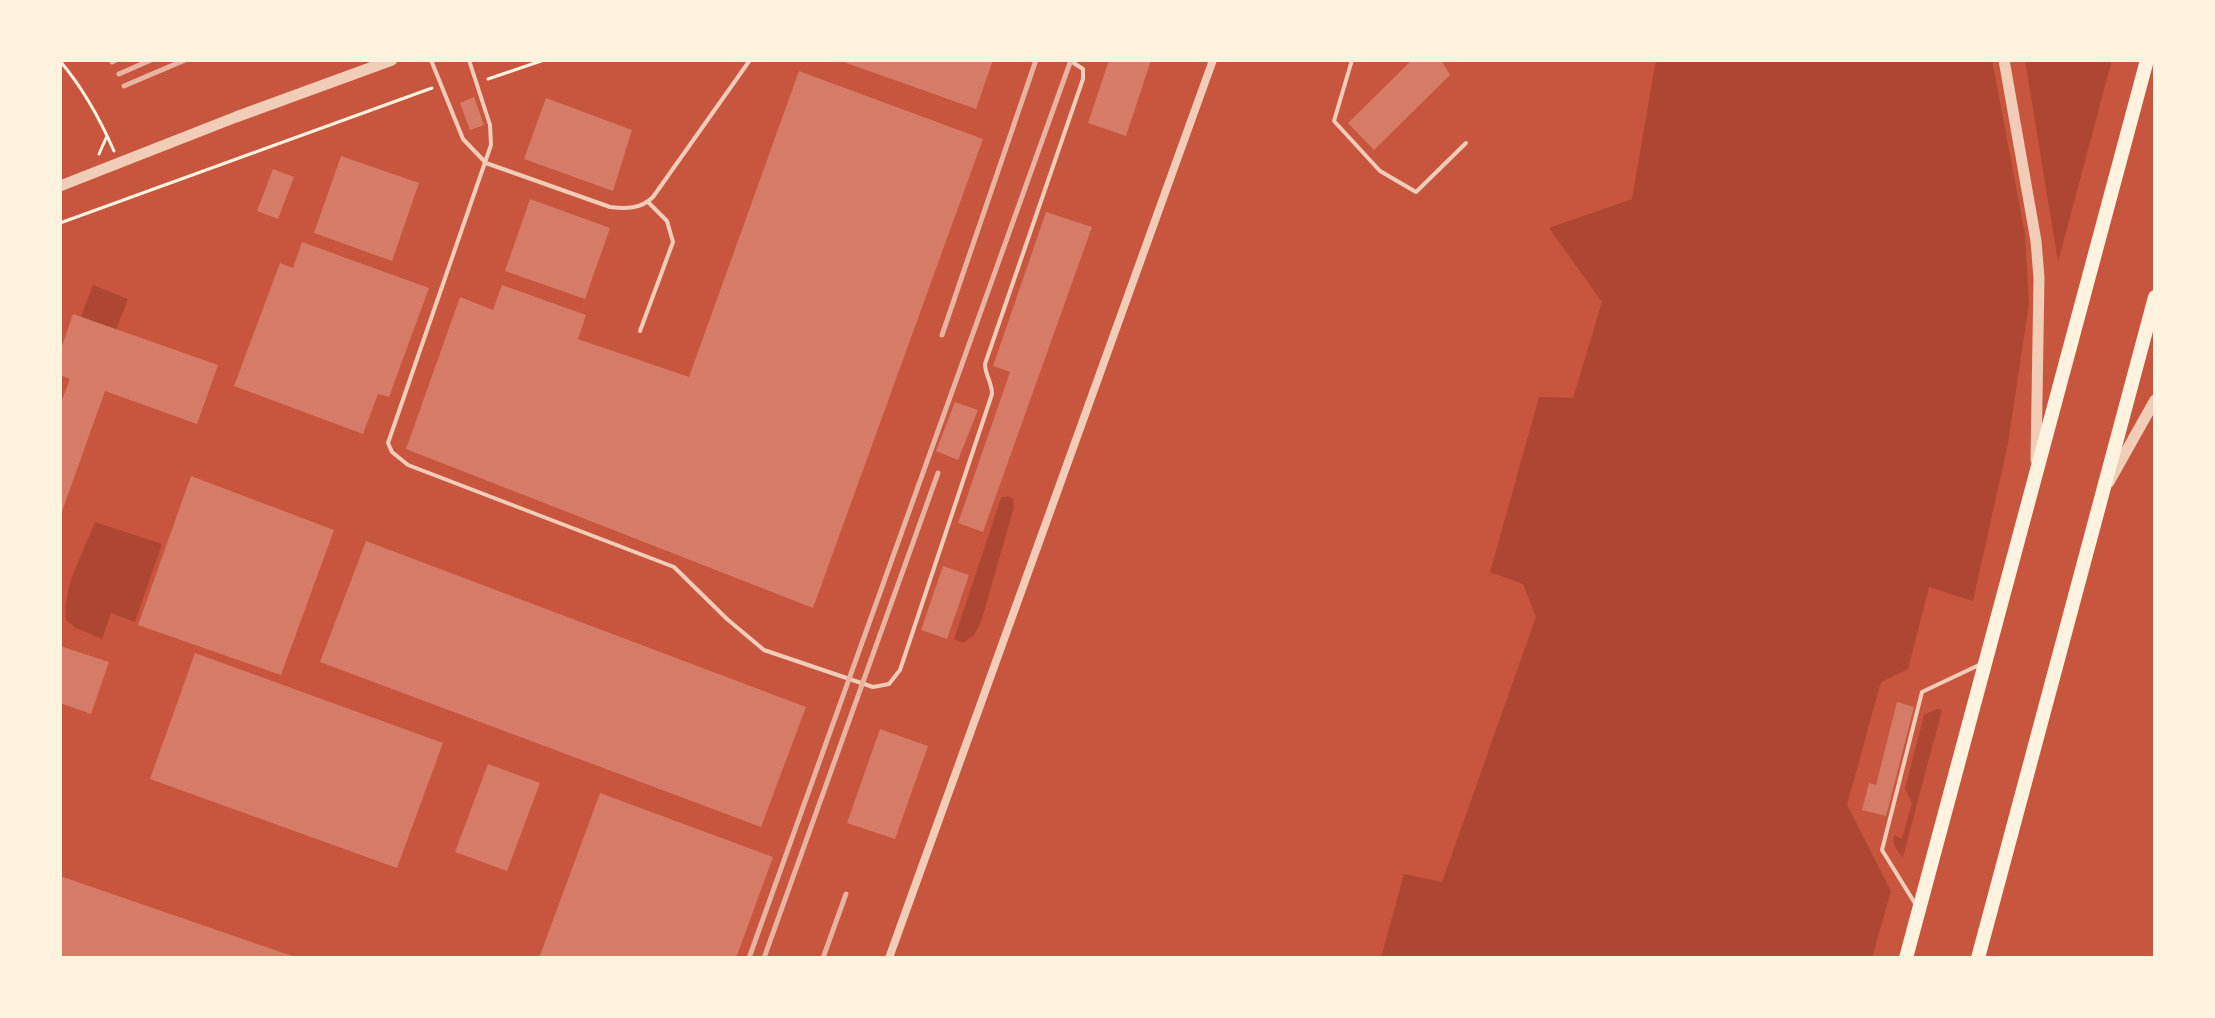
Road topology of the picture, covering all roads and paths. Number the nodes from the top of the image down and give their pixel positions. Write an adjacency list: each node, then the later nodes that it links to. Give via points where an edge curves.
1 (392, 60): 17 (street)
2 (431, 60): 13 (lane)
3 (469, 60): 12 (lane)
4 (544, 60): 12 (path, via 489,79)
5 (750, 60): 18 (lane)
6 (1069, 60): 16 (lane, via 1083,69 1083,79 985,364 992,394 900,670 884,687 764,650 674,567 408,465 392,452 388,443)
7 (1213, 60): 27 (street)
8 (1352, 60): 15 (lane, via 1334,121 1380,171 1416,192)
9 (2004, 60): 23 (street, via 2039,278)
10 (2147, 60): 23 (highway)
11 (60, 61): 14 (path)
12 (476, 78): 16 (lane, via 492,135)
13 (441, 85): 16 (lane, via 463,139); 19 (path)
14 (107, 136)
15 (1466, 143)
16 (486, 163): 18 (lane, via 610,207)
17 (60, 186)
18 (648, 202): 21 (lane, via 667,221 673,242)
19 (60, 223)
20 (2155, 297): 24 (highway)
21 (640, 331)
22 (2155, 400): 24 (street)
23 (2037, 470): 25 (highway)
24 (2103, 493): 29 (highway)
25 (1985, 662): 26 (highway); 26 (lane, via 1922,692 1882,850)
26 (1919, 910): 28 (highway)
27 (889, 958)
28 (1906, 958)
29 (1978, 958)

